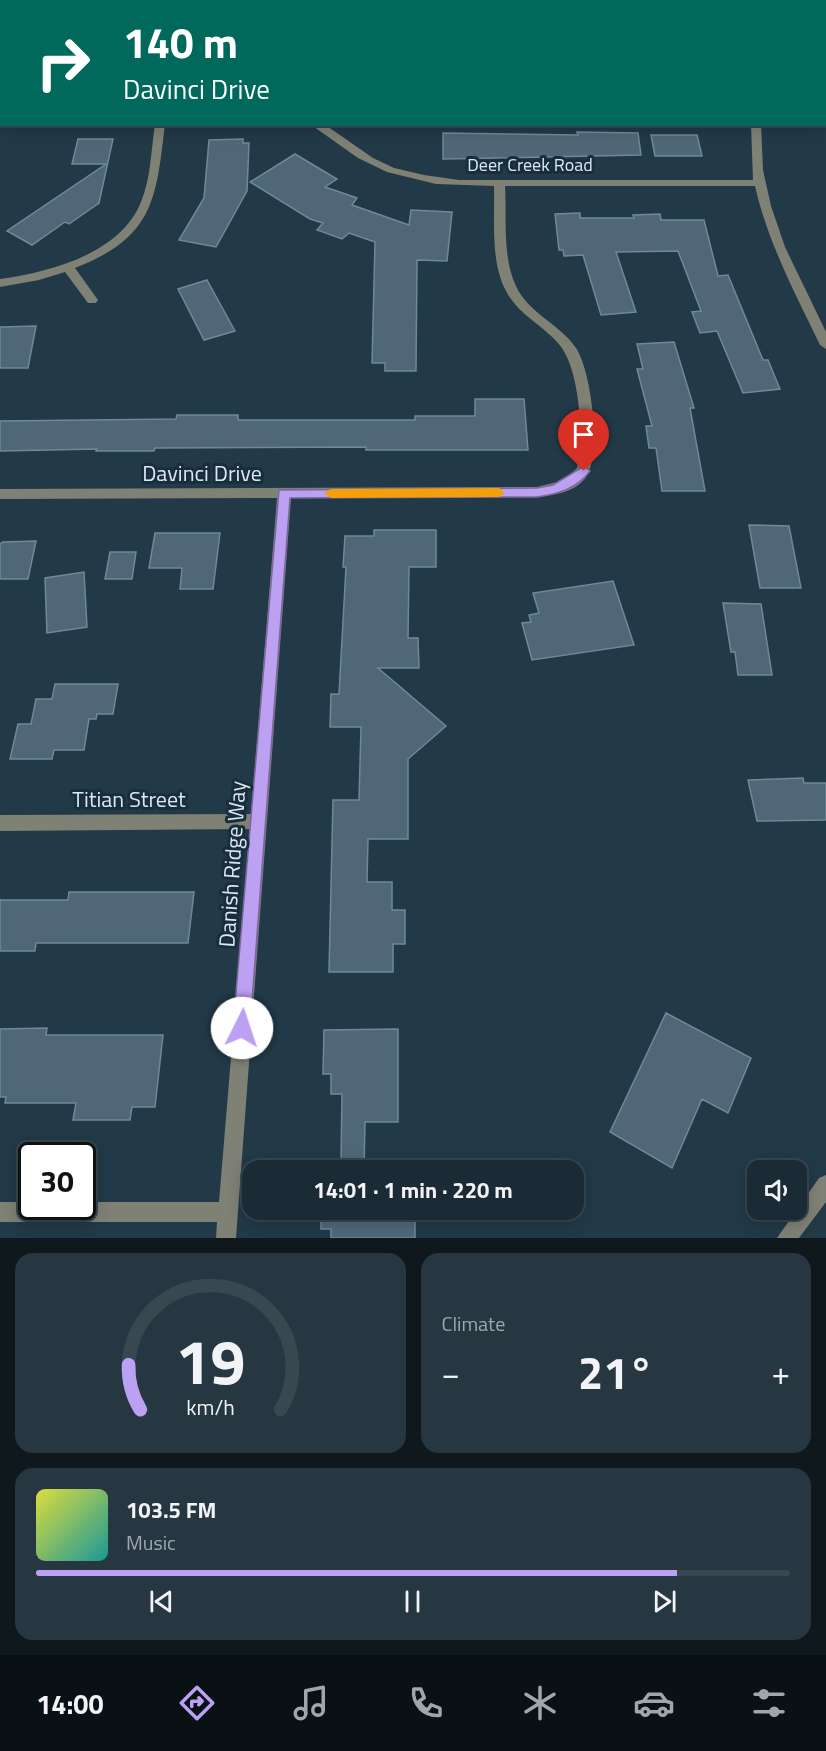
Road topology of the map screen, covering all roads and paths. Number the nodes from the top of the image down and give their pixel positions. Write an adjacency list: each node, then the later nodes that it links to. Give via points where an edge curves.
1 (160, 126): 6 (street, via 151,188 143,210 125,233 98,253)
2 (319, 126): 4 (street, Deer Creek Road, via 369,160 393,171 423,179)
3 (756, 126): 5 (street)
4 (499, 183): 5 (street, Deer Creek Road); 11 (street, Davinci Drive, via 508,284 518,300 570,349 579,367 588,455 584,471 555,490 537,492)
5 (759, 183): 9 (street, via 774,232)
6 (68, 267): 7 (street); 8 (street)
7 (0, 283)
8 (92, 300)
9 (826, 345)
10 (0, 494): 11 (street, Davinci Drive)
11 (284, 494): 12 (street, Danish Ridge Way)
12 (258, 821): 13 (street, Titian Street); 16 (street, Danish Ridge Way)
13 (0, 822)
14 (826, 1185): 18 (street)
15 (0, 1212): 16 (street)
16 (228, 1212): 17 (street, Danish Ridge Way)
17 (226, 1238)
18 (787, 1238)

